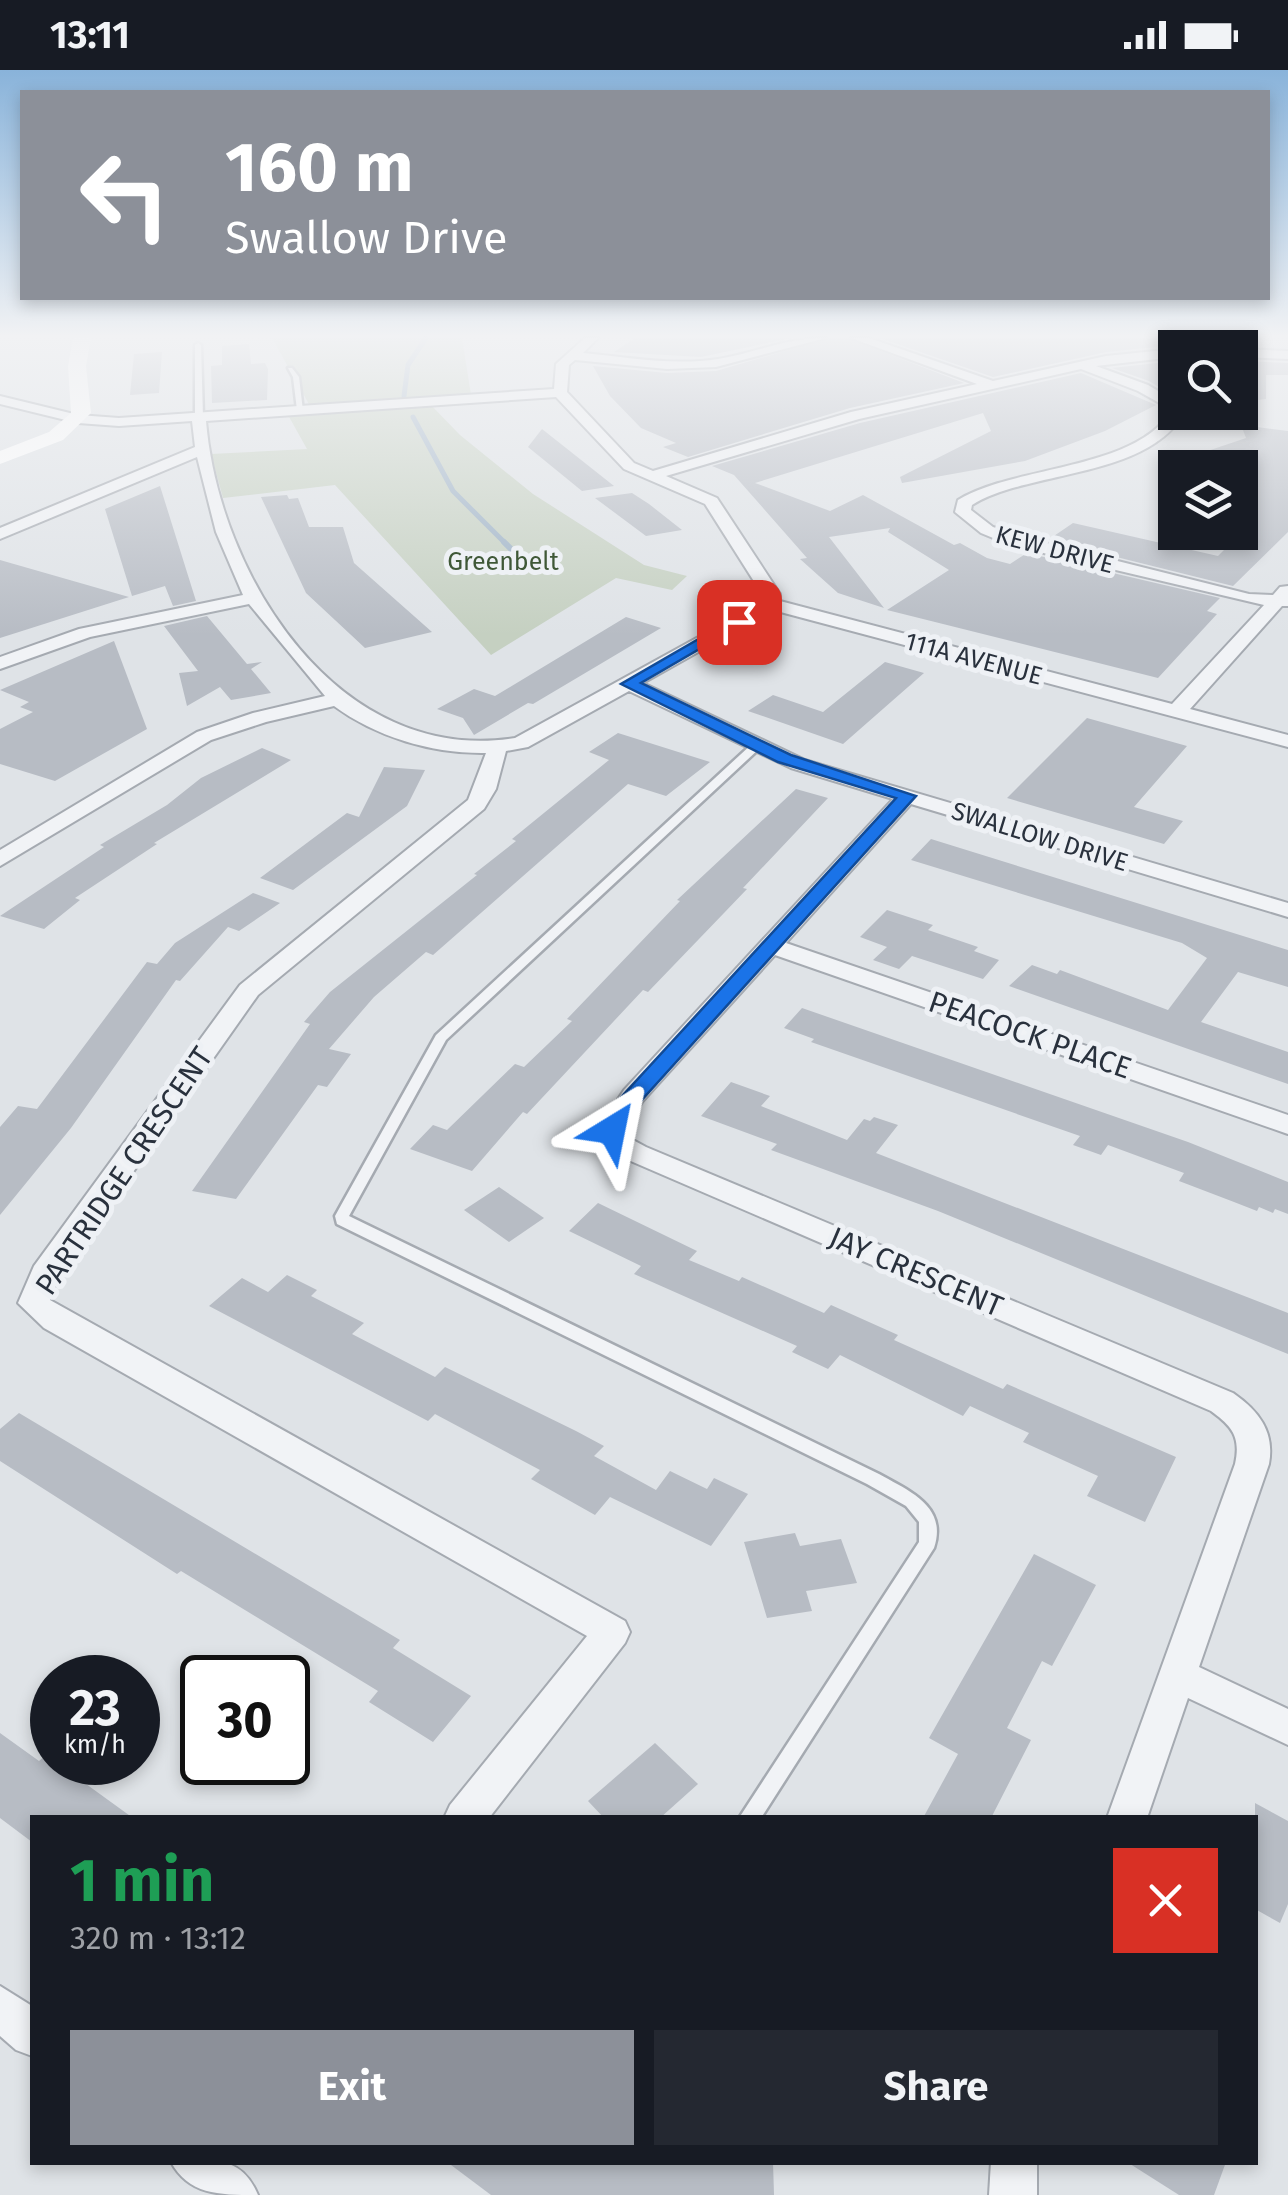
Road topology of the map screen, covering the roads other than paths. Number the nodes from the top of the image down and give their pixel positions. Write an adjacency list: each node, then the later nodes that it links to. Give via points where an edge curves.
1 (53, 437): 7 (street)
2 (200, 437): 6 (street)
3 (602, 437): 8 (street, via 629,466)
4 (779, 437): 8 (street)
5 (1153, 437): 10 (street, KEW DRIVE, via 1078,469 984,492 964,503 962,512 1006,538 1250,599)
6 (200, 450): 9 (street); 11 (street)
7 (0, 458)
8 (651, 476): 12 (street, via 710,501)
9 (0, 534)
10 (1285, 597): 16 (street)
11 (254, 598): 13 (street, via 85,632); 15 (street)
12 (771, 604): 14 (street); 16 (street, 111A AVENUE)
13 (0, 664)
14 (629, 684): 18 (street, SWALLOW DRIVE); 19 (street, via 548,730)
15 (339, 699): 19 (street, via 407,733); 21 (street, via 204,736)
16 (1176, 712): 17 (street, 111A AVENUE)
17 (1288, 741)
18 (757, 746): 20 (street, SWALLOW DRIVE); 28 (lane, via 441,1038 342,1216 873,1479 912,1501 928,1520 928,1543)
19 (496, 749): 27 (street, PARTRIDGE CRESCENT, via 476,804 249,990 45,1274 33,1304 612,1632)
20 (907, 796): 22 (street, SWALLOW DRIVE); 23 (street, JAY CRESCENT)
21 (0, 859)
22 (1288, 910)
23 (771, 946): 24 (street, PEACOCK PLACE); 25 (street, JAY CRESCENT, via 620,1111 615,1138 636,1153 1222,1402 1248,1422 1256,1450)
24 (1288, 1124)
25 (1178, 1675): 26 (street); 29 (street, JAY CRESCENT)
26 (1288, 1728)
27 (466, 1815)
28 (752, 1815)
29 (1128, 1815)
30 (0, 2008): 31 (street)
31 (30, 2032)
32 (198, 2165): 34 (street)
33 (1014, 2165): 35 (street)
34 (234, 2195)
35 (1013, 2195)

